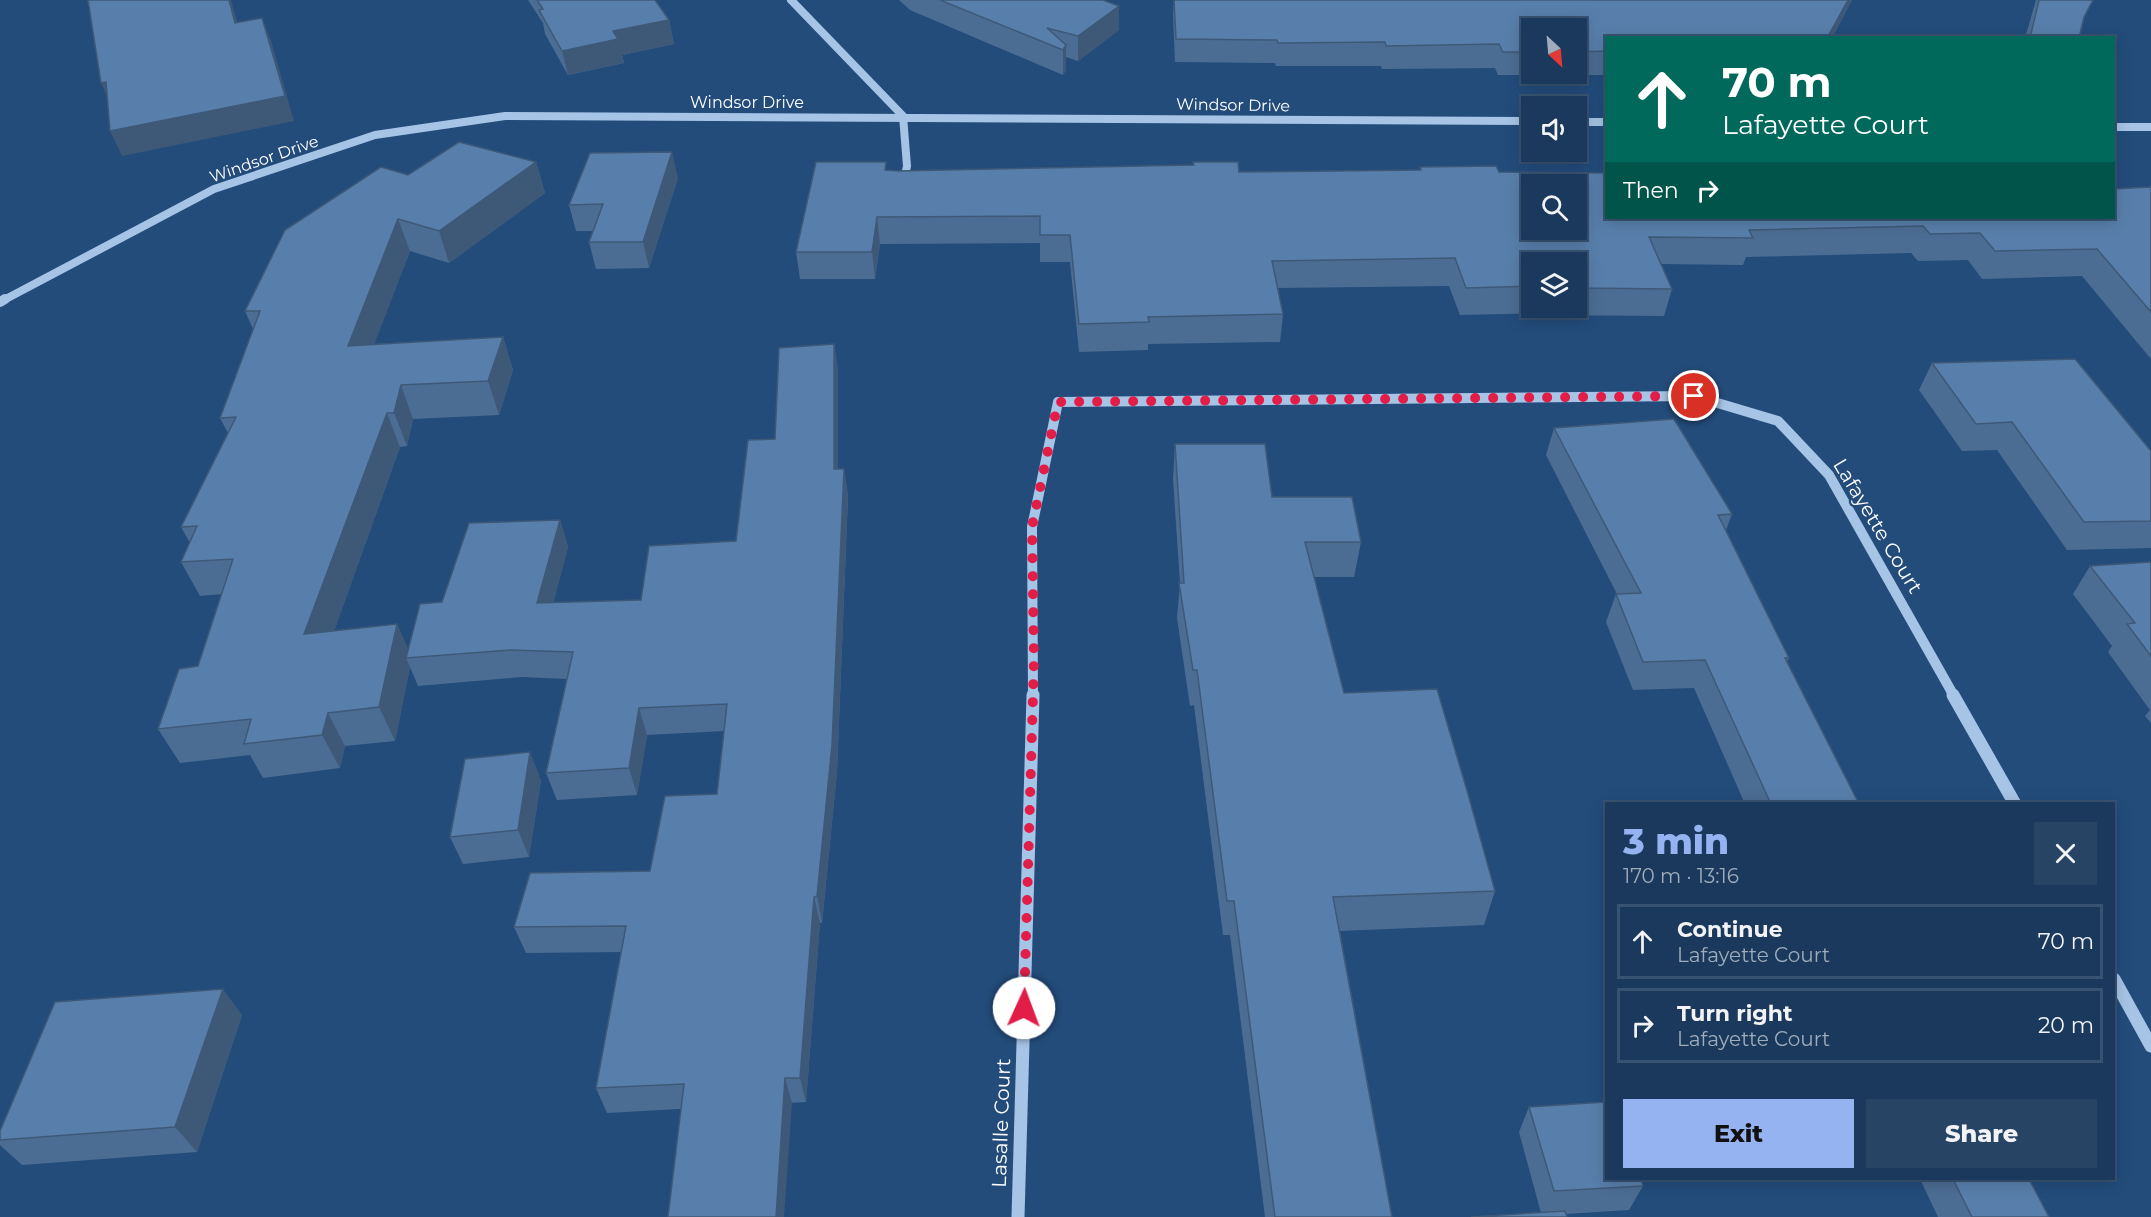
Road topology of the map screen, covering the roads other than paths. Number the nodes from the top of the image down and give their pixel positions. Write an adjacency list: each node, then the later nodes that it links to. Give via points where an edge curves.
1 (791, 0): 2 (street)
2 (903, 116): 3 (street, Windsor Drive); 8 (street, via 907,166); 9 (street, Windsor Drive, via 505,116 375,135 214,189)
3 (1521, 122)
4 (1587, 122): 5 (street)
5 (1605, 122)
6 (2115, 127): 7 (street)
7 (2151, 127)
8 (901, 192)
9 (0, 302)
10 (1032, 527): 11 (street, Lafayette Court, via 1058,402 1694,396 1778,421 1829,475); 14 (street, Lasalle Court, via 1034,660)
11 (2014, 802)
12 (2115, 981): 13 (street)
13 (2151, 1046)
14 (1018, 1217)

